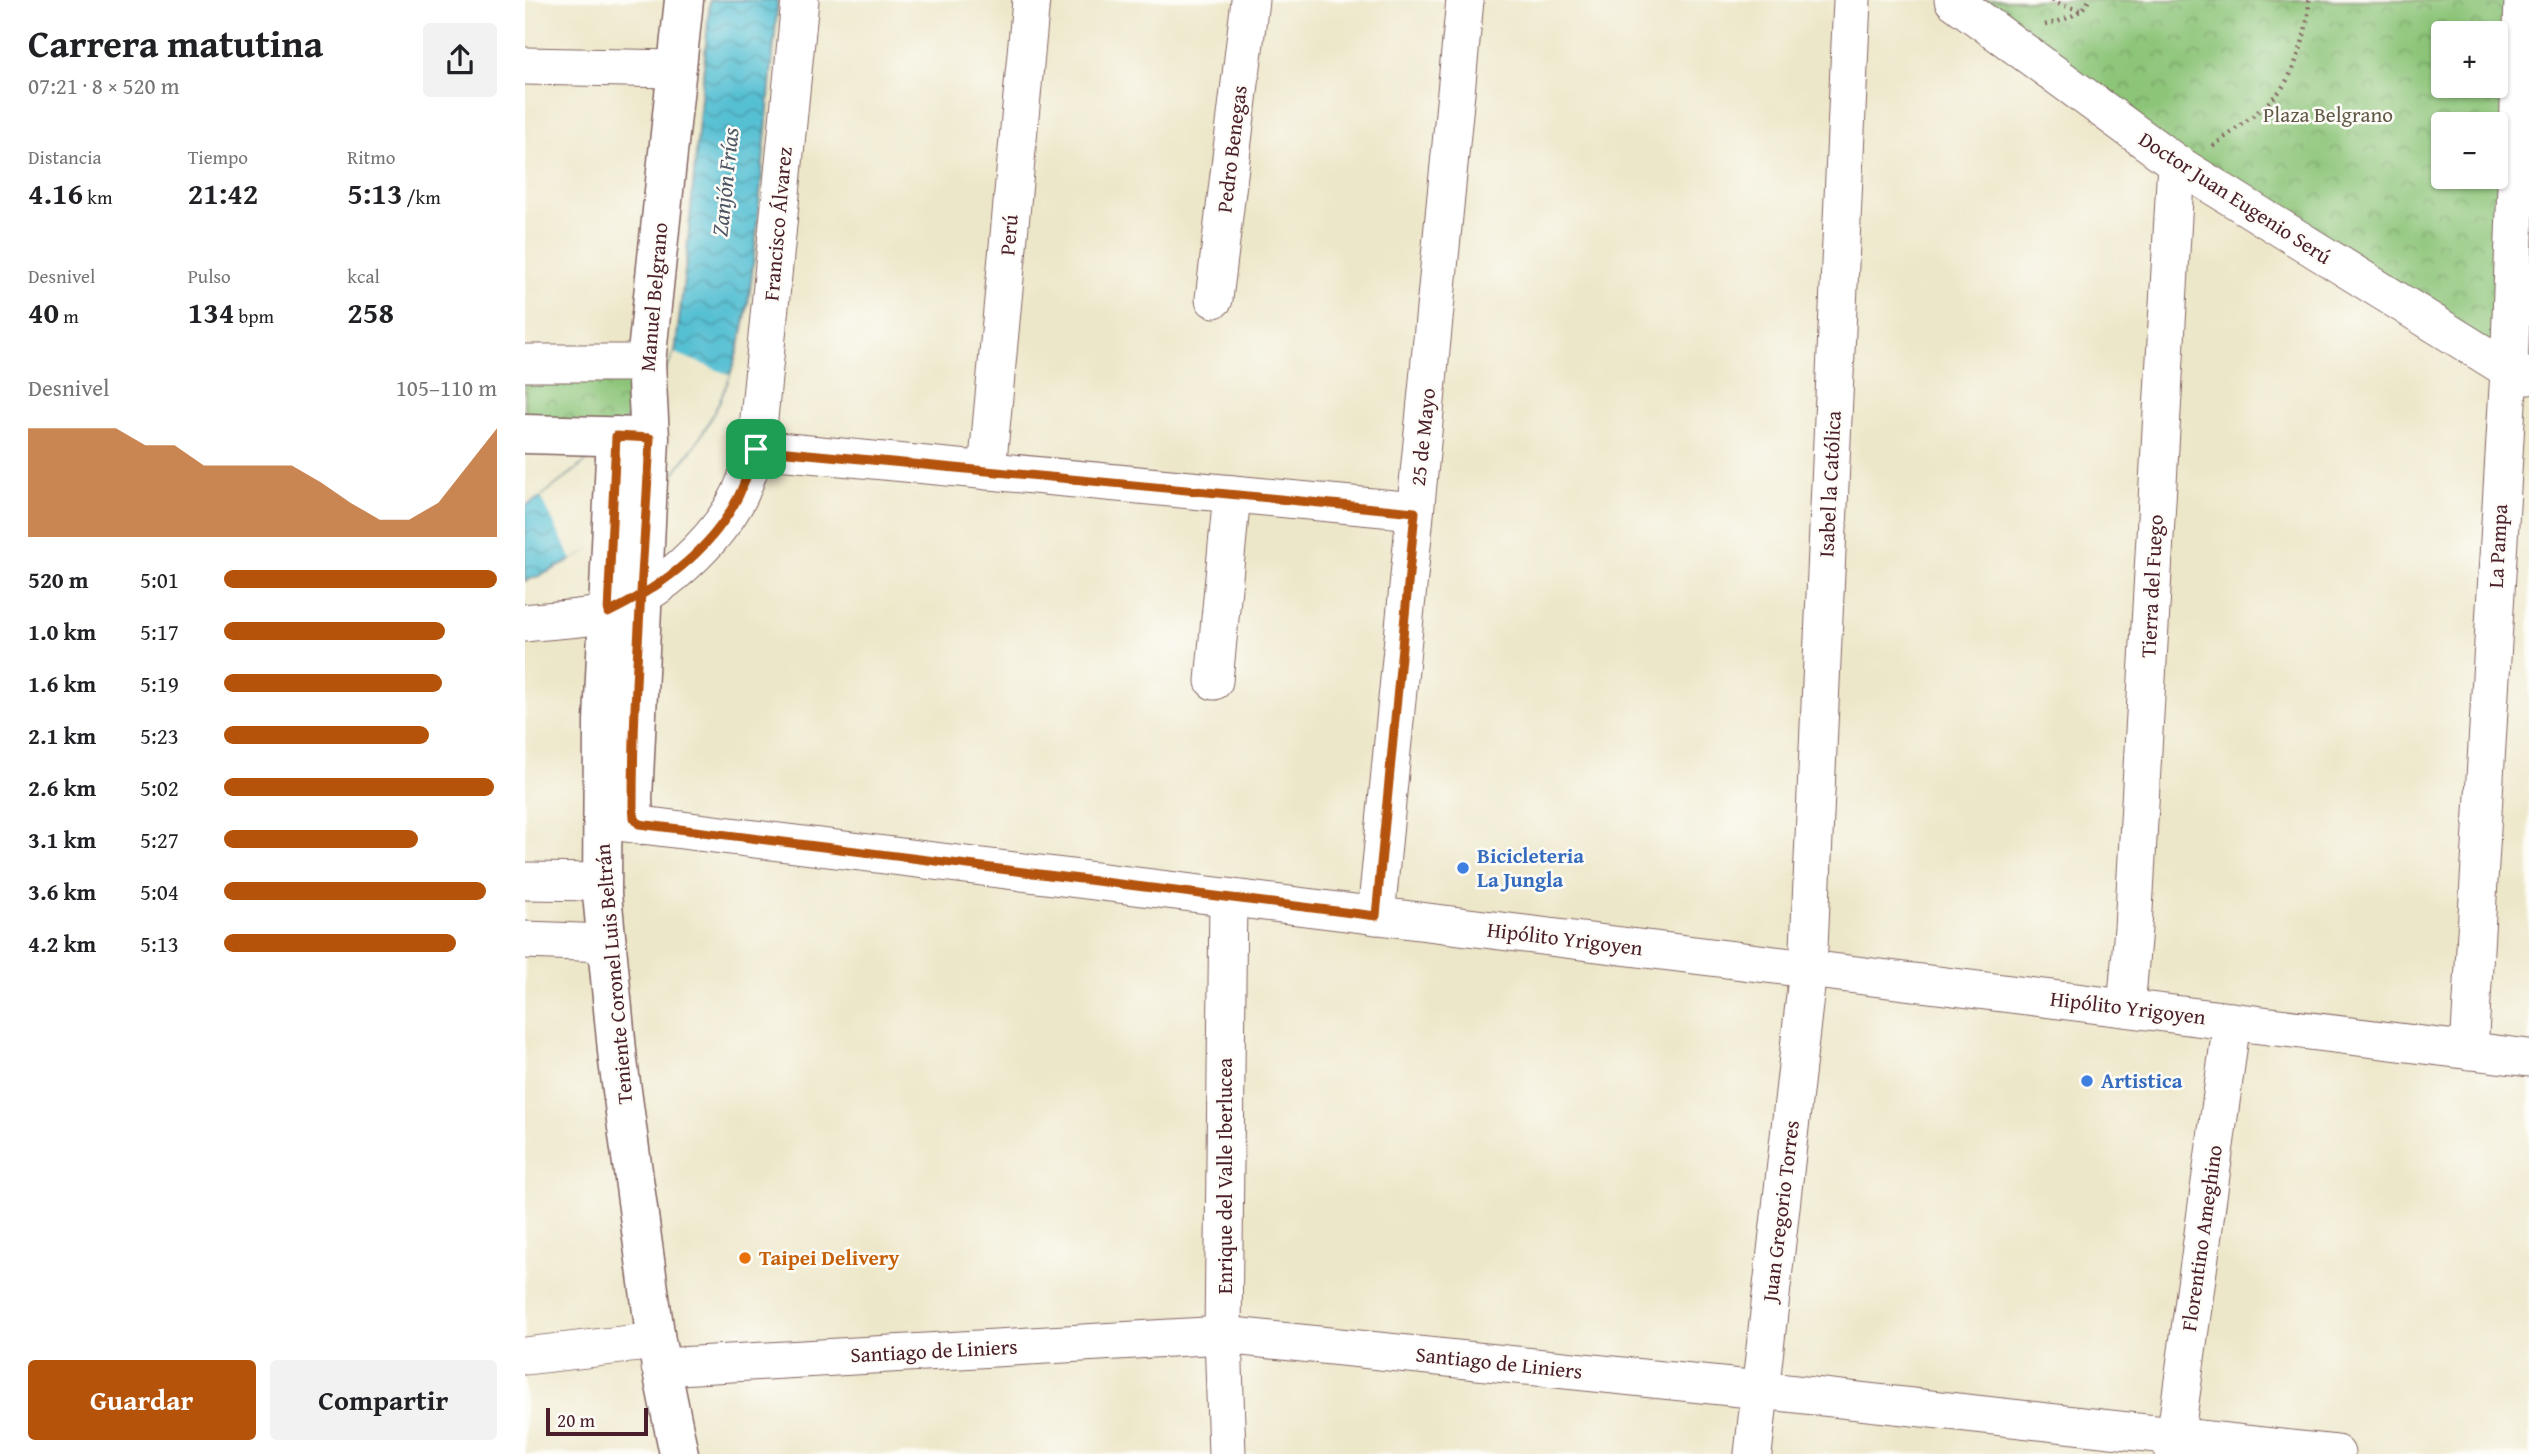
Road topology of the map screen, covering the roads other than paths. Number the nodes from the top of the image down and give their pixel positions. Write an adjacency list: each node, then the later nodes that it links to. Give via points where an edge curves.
1 (684, 0): 10 (main road, Manuel Belgrano)
2 (800, 0): 18 (street, Francisco Álvarez)
3 (1031, 0): 19 (street, Perú)
4 (1250, 0): 12 (street, Pedro Benegas)
5 (1465, 0): 22 (street, 25 de Mayo)
6 (1852, 0): 33 (street, Isabel la Católica)
7 (1953, 0): 11 (street, Doctor Juan Eugenio Serú)
8 (2523, 0): 15 (street, La Pampa)
9 (525, 66): 10 (street)
10 (676, 69): 14 (main road, Manuel Belgrano)
11 (2191, 157): 15 (street, Doctor Juan Eugenio Serú); 34 (street, Tierra del Fuego)
12 (1215, 299)
13 (525, 363): 14 (street)
14 (646, 363): 17 (main road, Manuel Belgrano)
15 (2519, 373): 36 (street, La Pampa)
16 (525, 434): 17 (main road)
17 (633, 437): 20 (main road, Manuel Belgrano); 23 (main road, Manuel Belgrano)
18 (756, 449): 19 (street); 23 (street, via 740,494 715,532 679,568)
19 (987, 471): 21 (street)
20 (613, 491): 23 (main road, Teniente Coronel Luis Beltrán)
21 (1231, 494): 22 (street); 25 (street)
22 (1415, 512): 30 (street, 25 de Mayo)
23 (626, 604): 24 (street); 26 (main road, Teniente Coronel Luis Beltrán)
24 (525, 623)
25 (1215, 681)
26 (619, 822): 28 (main road, Teniente Coronel Luis Beltrán); 29 (street, Hipólito Yrigoyen)
27 (525, 881): 28 (street)
28 (602, 882): 32 (main road, Teniente Coronel Luis Beltrán)
29 (1228, 897): 30 (street, Hipólito Yrigoyen); 38 (street, Enrique del Valle Iberlucea)
30 (1376, 916): 33 (street, Hipólito Yrigoyen)
31 (525, 940): 32 (street)
32 (607, 943): 39 (main road, Teniente Coronel Luis Beltrán, via 618,1061)
33 (1808, 969): 34 (street, Hipólito Yrigoyen); 41 (street, Juan Gregorio Torres)
34 (2126, 1008): 35 (street, Hipólito Yrigoyen)
35 (2232, 1021): 36 (street, Hipólito Yrigoyen); 42 (street, Florentino Ameghino)
36 (2469, 1051): 37 (street, Hipólito Yrigoyen)
37 (2529, 1058)
38 (1223, 1335): 39 (street, Santiago de Liniers); 41 (street, Santiago de Liniers); 44 (street, Enrique del Valle Iberlucea)
39 (658, 1354): 40 (street, Santiago de Liniers); 43 (main road, Teniente Coronel Luis Beltrán)
40 (525, 1356)
41 (1761, 1390): 42 (street, Santiago de Liniers); 45 (street, Juan Gregorio Torres)
42 (2174, 1445): 46 (street, Santiago de Liniers)
43 (679, 1454)
44 (1227, 1454)
45 (1753, 1454)
46 (2336, 1454)

